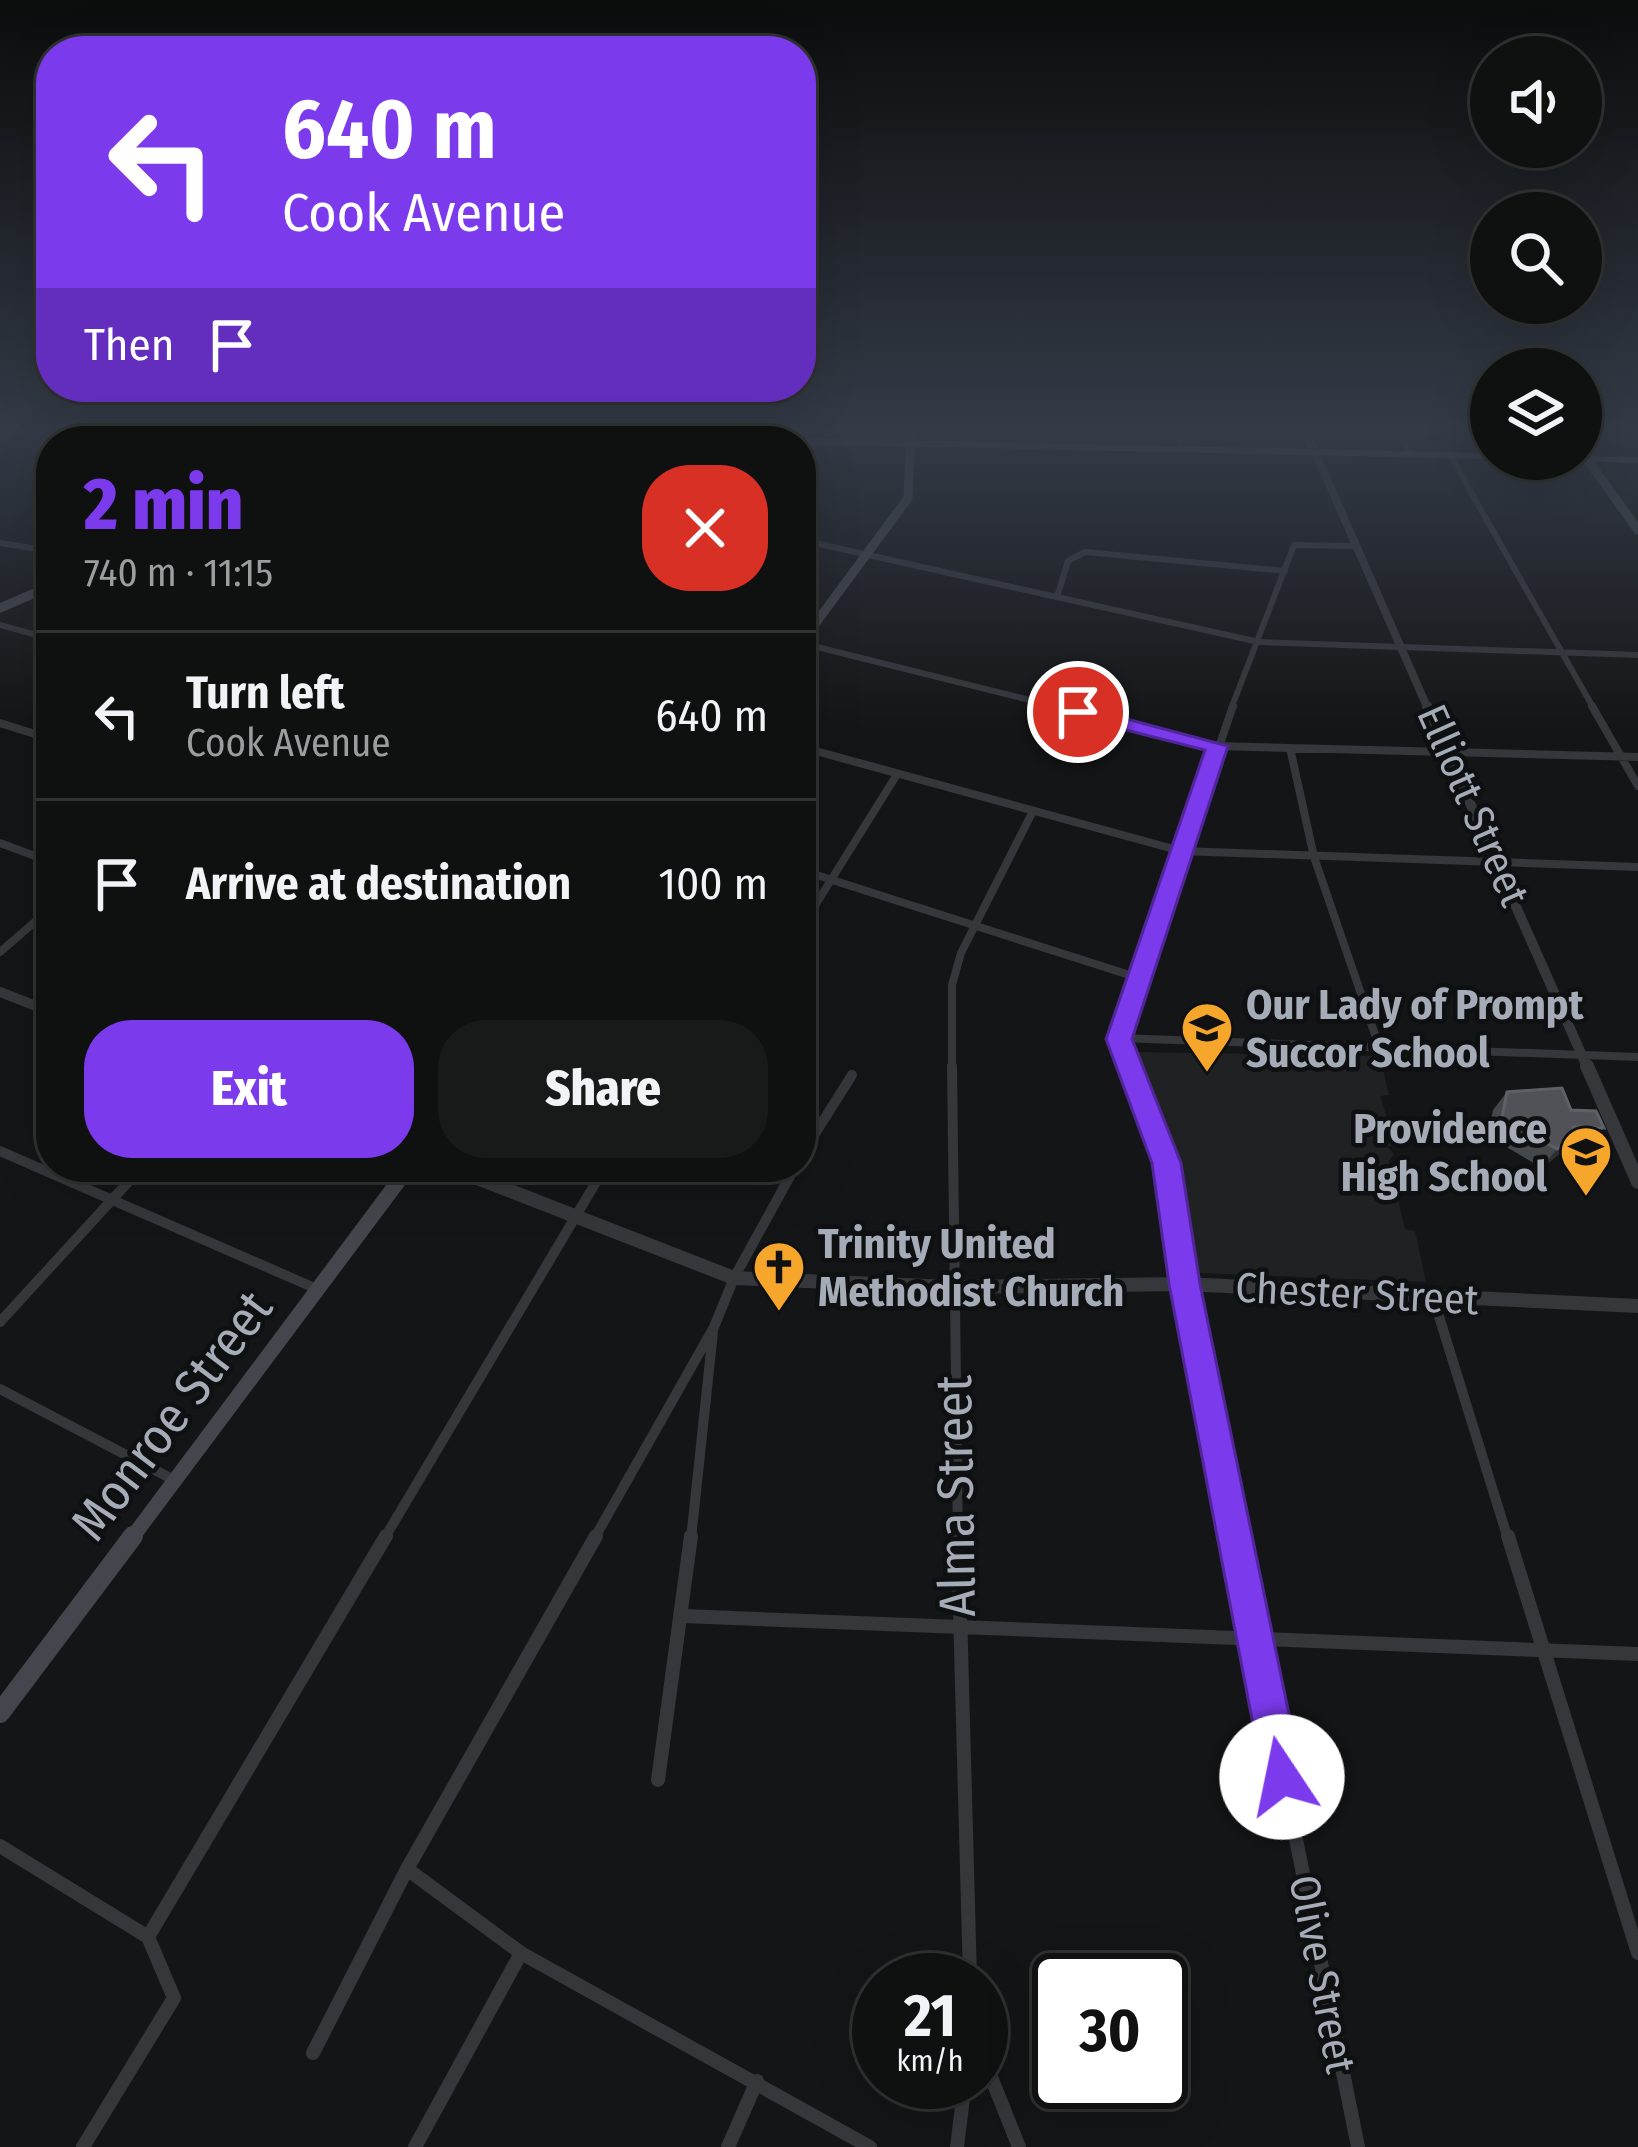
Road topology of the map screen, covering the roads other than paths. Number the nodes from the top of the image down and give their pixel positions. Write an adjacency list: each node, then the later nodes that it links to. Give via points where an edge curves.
1 (886, 529): 10 (main road)
2 (1348, 529): 7 (street, Elliott Street)
3 (1493, 529): 21 (street)
4 (0, 543): 6 (street)
5 (816, 543): 10 (street)
6 (11, 544): 8 (street); 9 (street)
7 (1355, 546): 11 (street, via 1294,545); 19 (street, Elliott Street)
8 (36, 548)
9 (0, 553)
10 (867, 555): 13 (street); 15 (main road)
11 (1286, 571): 13 (street, via 1085,552 1068,561); 18 (street)
12 (36, 592): 14 (main road)
13 (1057, 597): 18 (street)
14 (0, 608)
15 (816, 623)
16 (0, 625): 17 (street)
17 (36, 635)
18 (1259, 641): 19 (street); 25 (street)
19 (1404, 646): 21 (street); 28 (street, Elliott Street)
20 (816, 647): 25 (street)
21 (1563, 652): 22 (street); 29 (street)
22 (1638, 655)
23 (0, 723): 24 (street)
24 (36, 735)
25 (1217, 746): 26 (street); 35 (street)
26 (1290, 748): 28 (street); 37 (street)
27 (816, 752): 31 (street)
28 (1451, 752): 29 (street); 38 (street, Elliott Street)
29 (1621, 757): 30 (street); 32 (street)
30 (1638, 758)
31 (896, 776): 33 (street); 41 (street)
32 (1638, 786)
33 (1031, 813): 35 (street); 44 (street, Alma Street)
34 (0, 843): 36 (street)
35 (1181, 851): 37 (street); 46 (street)
36 (36, 856)
37 (1314, 857): 38 (street); 50 (street)
38 (1500, 864): 39 (street); 51 (street, Elliott Street)
39 (1638, 867)
40 (816, 875): 41 (street)
41 (830, 879): 42 (street); 44 (street)
42 (816, 903)
43 (36, 921): 45 (street)
44 (973, 928): 46 (street); 68 (street, Alma Street, via 952,985)
45 (0, 952)
46 (1139, 978): 49 (street)
47 (0, 992): 48 (street)
48 (36, 1006)
49 (1119, 1039): 50 (street); 67 (street, Olive Street, via 1166,1163)
50 (1381, 1052): 51 (street)
51 (1585, 1055): 52 (street); 63 (street, Elliott Street)
52 (1638, 1057)
53 (852, 1075): 54 (street)
54 (817, 1127)
55 (0, 1151): 56 (street)
56 (36, 1166)
57 (77, 1182): 64 (street)
58 (128, 1182): 64 (street)
59 (398, 1182): 69 (main road, Monroe Street)
60 (488, 1182): 65 (street, Chester Street)
61 (595, 1182): 65 (street)
62 (787, 1182): 66 (street)
63 (1638, 1182)
64 (114, 1197): 69 (street); 72 (street)
65 (573, 1215): 66 (street, Chester Street); 85 (street)
66 (734, 1278): 68 (street, Chester Street); 73 (street)
67 (1184, 1284): 68 (street, Chester Street); 70 (street, Chester Street); 78 (street, Olive Street)
68 (951, 1287): 77 (street, Alma Street)
69 (317, 1289): 75 (main road, Monroe Street)
70 (1433, 1297): 71 (street, Chester Street); 79 (street)
71 (1638, 1306)
72 (0, 1322)
73 (714, 1327): 76 (street); 84 (street)
74 (0, 1390): 75 (street)
75 (174, 1480): 81 (main road, Monroe Street)
76 (683, 1616): 77 (street); 82 (street)
77 (958, 1624): 78 (street); 87 (street, Alma Street)
78 (1254, 1638): 79 (street); 99 (street, Olive Street)
79 (1545, 1649): 80 (street); 88 (street)
80 (1638, 1654)
81 (0, 1712)
82 (658, 1780)
83 (0, 1846): 85 (street)
84 (407, 1869): 86 (street); 89 (street)
85 (148, 1937): 93 (street, via 174,1998)
86 (521, 1953): 90 (street); 94 (street)
87 (969, 1953)
88 (1638, 1953)
89 (313, 2053)
90 (757, 2081): 95 (street); 96 (street)
91 (962, 2109): 97 (street)
92 (1004, 2109): 98 (street)
93 (82, 2147)
94 (415, 2147)
95 (728, 2147)
96 (871, 2147)
97 (957, 2147)
98 (1019, 2147)
99 (1358, 2147)

